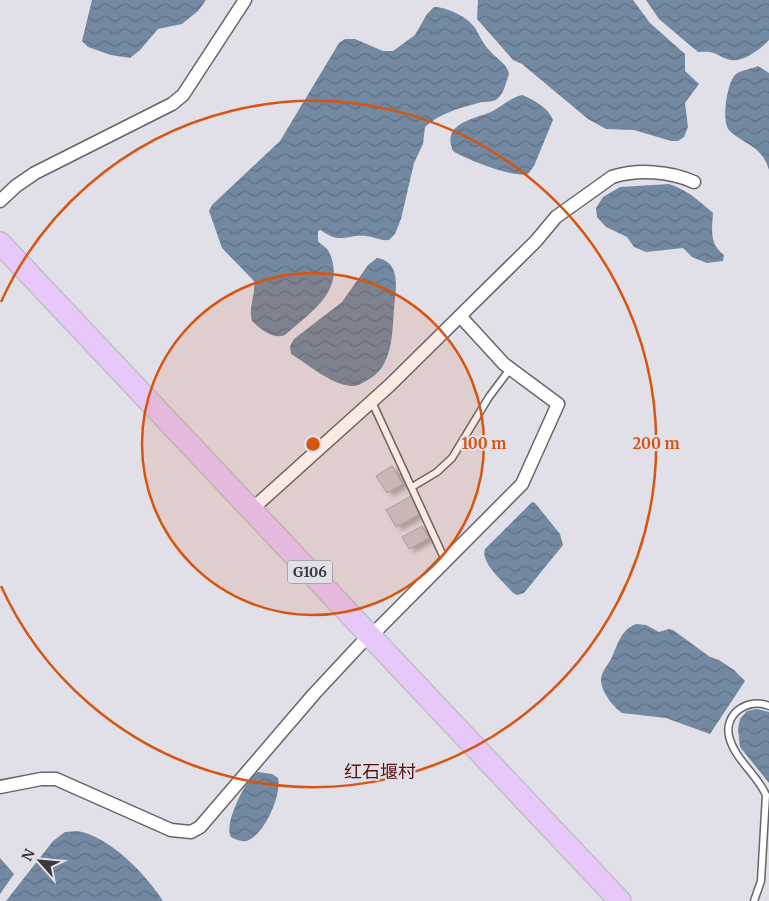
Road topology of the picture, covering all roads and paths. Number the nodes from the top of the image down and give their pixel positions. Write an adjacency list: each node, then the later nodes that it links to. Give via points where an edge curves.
1 (245, 0): 3 (street, via 184,94 172,104 35,173)
2 (694, 182): 5 (street, via 678,175 634,172 612,177 556,217)
3 (0, 201)
4 (0, 243): 9 (highway, G106)
5 (460, 316): 6 (street); 7 (street)
6 (510, 370): 8 (lane, via 489,397 452,458 437,472); 10 (street, via 558,404 522,484)
7 (372, 402): 8 (lane); 9 (street)
8 (412, 487): 10 (lane)
9 (251, 510): 11 (highway, G106)
10 (445, 560): 11 (street)
11 (370, 636): 13 (street, via 260,755 200,827 191,832 171,830 56,779); 14 (highway, G106)
12 (769, 706): 15 (lane, via 762,702 749,703 736,712 729,727 730,739 739,757 766,795 761,881)
13 (0, 787)
14 (620, 901)
15 (754, 901)

